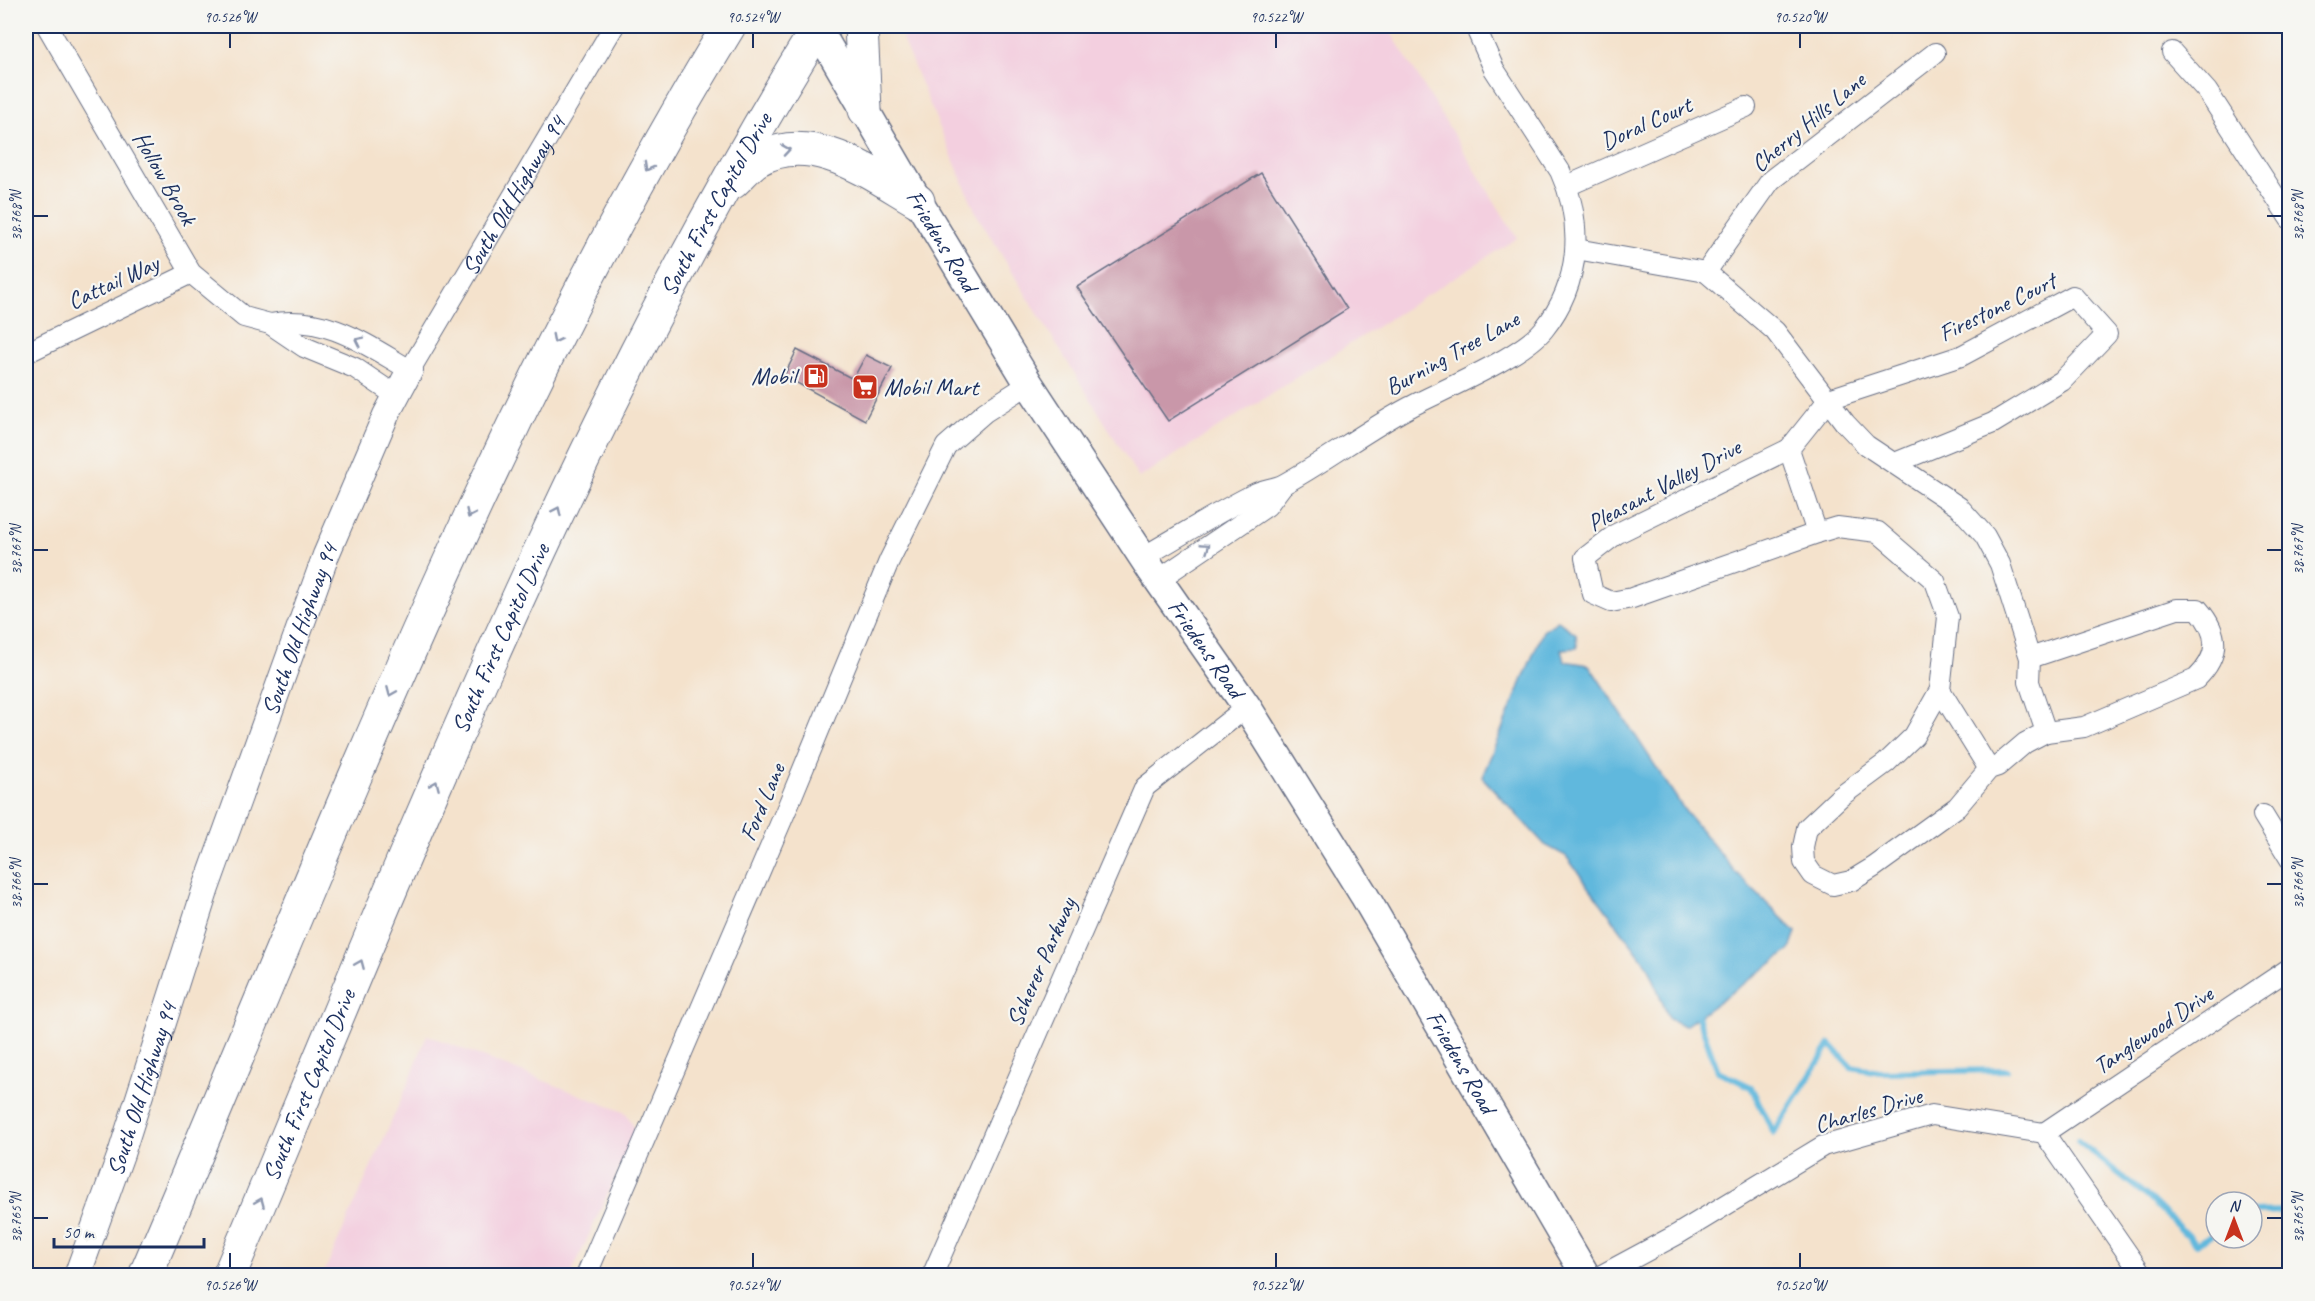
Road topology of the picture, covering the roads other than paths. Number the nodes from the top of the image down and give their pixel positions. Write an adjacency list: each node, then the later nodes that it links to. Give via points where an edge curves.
1 (47, 26): 18 (street, Hollow Brook)
2 (614, 26): 22 (street, South Old Highway 94)
3 (702, 26): 12 (highway, via 682,68)
4 (729, 26): 12 (highway)
5 (817, 26): 11 (main road, Friedens Road); 14 (highway, South First Capitol Drive)
6 (861, 26): 11 (highway)
7 (1475, 26): 13 (street, Burning Tree Lane, via 1494,69)
8 (2172, 52): 16 (street, via 2207,91)
9 (1935, 53): 19 (street, Cherry Hills Lane, via 1771,180)
10 (1746, 107): 13 (street, Doral Court)
11 (865, 110): 15 (main road, Friedens Road)
12 (671, 125): 41 (highway, one-way to 41, via 568,315 452,554)
13 (1567, 186): 17 (street, Burning Tree Lane, via 1575,218)
14 (721, 193): 15 (highway, one-way to 15, via 756,161 775,152 805,149 855,165); 42 (highway, South First Capitol Drive, one-way to 14, via 522,585 625,372)
15 (918, 201): 23 (main road, Friedens Road)
16 (2289, 219)
17 (1576, 249): 19 (street); 28 (street, Burning Tree Lane, via 1571,279 1543,330 1515,352 1380,423)
18 (191, 273): 20 (street, Hollow Brook, via 244,317); 21 (street, Cattail Way)
19 (1706, 273): 25 (street, via 1775,331)
20 (270, 324): 22 (street, Hollow Brook, one-way to 20, via 329,327 291,320); 24 (street, Hollow Brook, via 304,347 355,368)
21 (26, 353)
22 (410, 370): 24 (street, South Old Highway 94)
23 (1029, 384): 30 (main road, Friedens Road); 43 (street, Ford Lane, via 984,411 945,446 889,561)
24 (395, 395): 40 (street, South Old Highway 94, via 322,565 206,888 121,1154)
25 (1829, 399): 26 (street, Pleasant Valley Drive); 27 (street, via 1866,445); 27 (street, Firestone Court, via 1961,356 2073,296 2107,334 2062,381 1993,423)
26 (1789, 449): 29 (street); 29 (street, Pleasant Valley Drive, via 1616,534 1585,558 1593,594 1611,602 1632,598)
27 (1895, 463): 31 (street, via 1959,507 1985,536 2010,590)
28 (1282, 486): 30 (street, Burning Tree Lane, via 1256,493); 30 (street, Burning Tree Lane, one-way to 28, via 1267,506)
29 (1817, 534): 32 (street, Pleasant Valley Drive, via 1837,528 1878,532 1935,581 1948,617)
30 (1151, 568): 33 (main road, Friedens Road)
31 (2030, 658): 34 (street, via 2029,682); 34 (street, via 2176,609 2198,609 2212,625 2214,649 2210,666 2196,679 2084,727)
32 (1940, 690): 35 (street); 35 (street, Pleasant Valley Drive, via 1914,736 1807,828 1804,862 1813,875 1833,885 1851,881 1957,807)
33 (1247, 707): 44 (street, Scherer Parkway, via 1145,787); 45 (main road, Friedens Road, via 1449,1038)
34 (2046, 732): 35 (street, Pleasant Valley Drive)
35 (1989, 770)
36 (2263, 815): 37 (street)
37 (2289, 859)
38 (2289, 968): 39 (street, Tanglewood Drive)
39 (2044, 1133): 46 (street, Charles Drive, via 1932,1115 1823,1146 1678,1234); 47 (street)
40 (77, 1275)
41 (145, 1275)
42 (229, 1275)
43 (586, 1275)
44 (932, 1275)
45 (1587, 1275)
46 (1600, 1275)
47 (2143, 1275)

